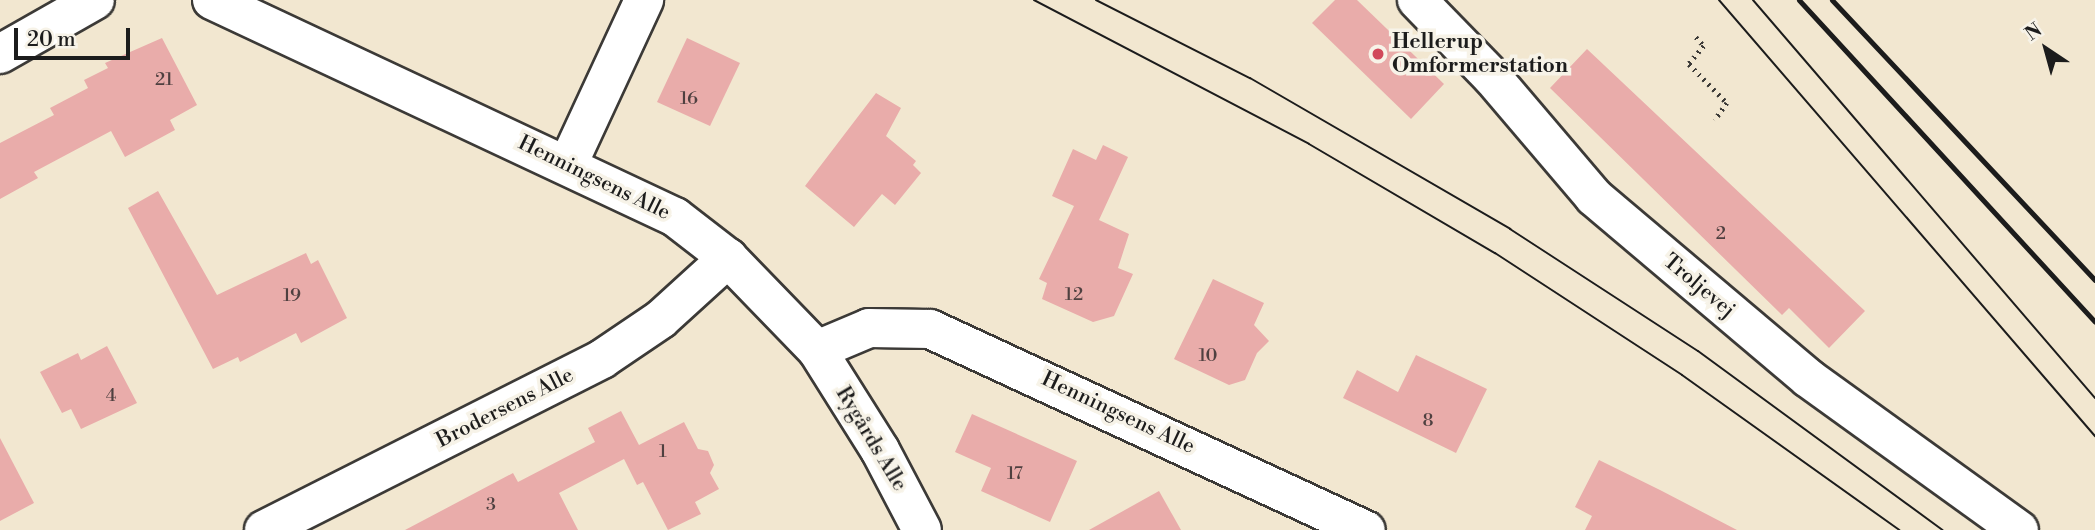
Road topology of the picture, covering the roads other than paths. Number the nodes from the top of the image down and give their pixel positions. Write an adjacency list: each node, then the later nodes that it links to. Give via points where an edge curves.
1 (95, 0): 5 (street)
2 (212, 0): 6 (street, Henningsens Alle)
3 (644, 0): 6 (street)
4 (1417, 0): 12 (street, Troljevej, via 1492,77 1594,197 1808,378)
5 (0, 54)
6 (568, 164): 7 (street, Henningsens Alle, via 675,217)
7 (728, 258): 8 (street, Henningsens Alle); 9 (street, Brodersens Alle, via 661,320 602,359)
8 (817, 350): 10 (street, Rygårds Alle, via 880,450); 11 (street, Henningsens Alle, via 869,328 930,329)
9 (264, 530)
10 (922, 530)
11 (1366, 530)
12 (2019, 530)

